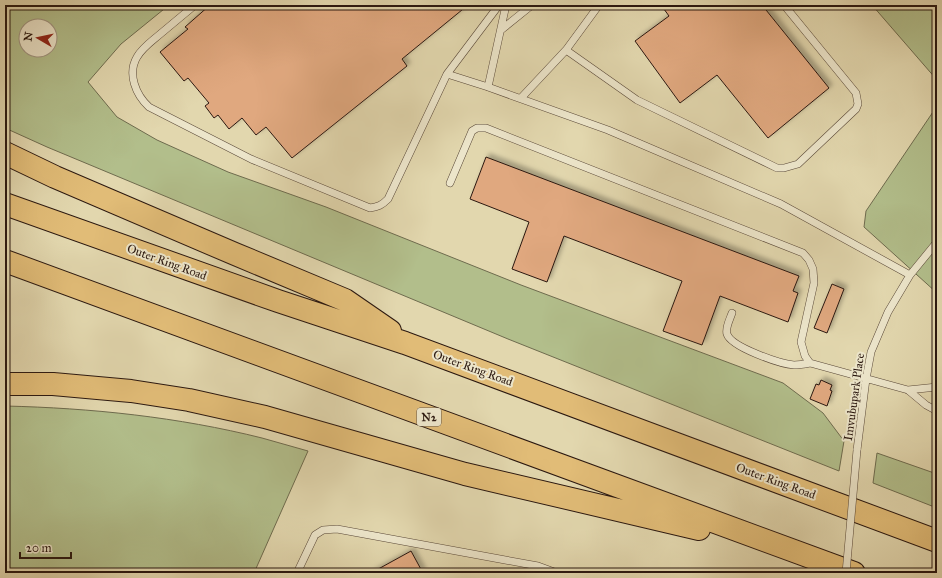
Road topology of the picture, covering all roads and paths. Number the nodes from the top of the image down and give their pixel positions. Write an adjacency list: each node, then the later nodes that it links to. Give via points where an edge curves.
1 (195, 5): 9 (lane, via 146,46 136,59 134,84 142,100 149,107 251,159 370,208 382,205 388,199)
2 (499, 5): 9 (lane)
3 (506, 5): 7 (lane)
4 (532, 5): 7 (lane)
5 (599, 5): 8 (lane)
6 (784, 5): 8 (lane, via 856,93 858,104 856,109 798,164 784,168 777,168 637,100)
7 (501, 30): 10 (lane)
8 (566, 50): 11 (lane)
9 (447, 74): 10 (lane)
10 (488, 86): 11 (lane)
11 (521, 98): 17 (lane, via 608,130 781,204)
12 (5, 153): 19 (highway, via 55,177 345,300)
13 (450, 183): 20 (lane, via 472,131 476,128 486,128 803,253 813,269 814,283 801,342 804,356)
14 (5, 204): 19 (highway, Outer Ring Road, via 278,301)
15 (937, 242): 17 (lane, Imvubupark Place)
16 (5, 261): 27 (highway, N2)
17 (910, 275): 21 (lane, Imvubupark Place, via 888,312 871,352)
18 (732, 313): 20 (lane, via 726,333 738,346 770,359 794,365)
19 (405, 343): 26 (highway, Outer Ring Road)
20 (810, 363): 21 (lane)
21 (866, 379): 24 (lane); 30 (lane, Imvubupark Place, bridge)
22 (8, 380): 27 (highway, via 131,391 265,417 465,474)
23 (937, 387): 24 (lane)
24 (908, 390): 25 (lane)
25 (937, 411)
26 (937, 541)
27 (792, 551): 31 (highway, N2)
28 (296, 573): 29 (lane, via 315,535 323,530 337,529 538,566)
29 (557, 573)
30 (846, 573)
31 (854, 573)

